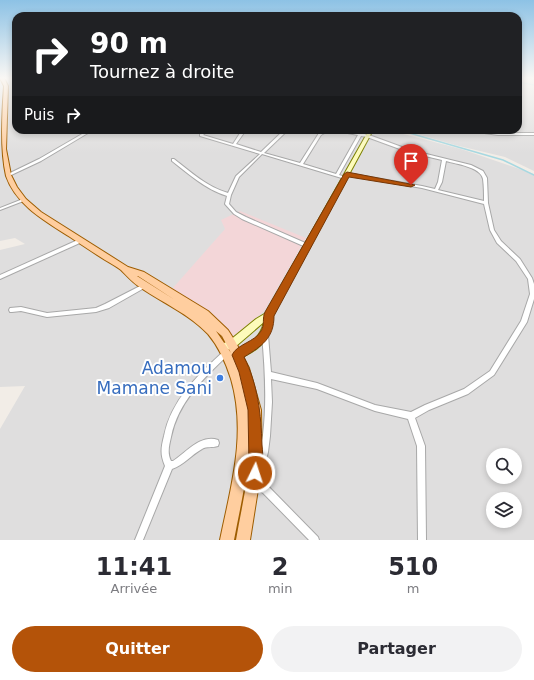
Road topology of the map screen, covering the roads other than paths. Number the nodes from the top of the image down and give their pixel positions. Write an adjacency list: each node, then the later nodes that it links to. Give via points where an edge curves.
1 (3, 103): 13 (main road)
2 (84, 134): 19 (street)
3 (202, 134): 14 (street)
4 (241, 134): 14 (street)
5 (282, 134): 15 (street)
6 (320, 134): 18 (street)
7 (360, 134): 12 (street); 20 (street)
8 (498, 134): 9 (street)
9 (522, 134)
10 (522, 134): 11 (street)
11 (534, 134)
12 (368, 136): 17 (street); 21 (street)
13 (2, 144): 19 (main road)
14 (234, 145): 15 (street)
15 (261, 154): 18 (street); 23 (street, via 237,177)
16 (173, 160): 23 (street, via 204,185)
17 (444, 160): 22 (street); 25 (street, via 482,172 485,178)
18 (301, 164): 20 (street)
19 (8, 175): 24 (main road)
20 (337, 175): 21 (street)
21 (346, 176): 22 (street); 28 (street)
22 (436, 190): 25 (street)
23 (228, 195): 28 (street, via 227,204 235,213)
24 (24, 200): 26 (street); 27 (main road, via 39,214)
25 (486, 202): 37 (street, via 493,232 499,242 518,260 530,279 533,294 529,308 519,330 492,373 466,392)
26 (0, 209)
27 (80, 241): 29 (main road); 30 (street)
28 (308, 246): 33 (street)
29 (124, 269): 31 (main road); 35 (main road, via 141,274 205,314 225,333)
30 (0, 277)
31 (144, 286): 32 (street, via 96,310 47,315 21,309); 35 (main road, via 199,320)
32 (12, 310)
33 (269, 315): 34 (street, via 269,327); 35 (street, via 259,321)
34 (265, 335): 35 (street, via 258,343); 36 (street)
35 (230, 351): 39 (street, via 184,395 174,414 165,447 164,456); 40 (main road, via 244,433); 41 (main road, via 245,372 255,410)
36 (268, 375): 37 (street, via 317,386 375,408); 41 (street, via 268,433)
37 (411, 416): 46 (street, via 421,446)
38 (215, 443): 39 (street, via 203,444 190,452 181,462)
39 (168, 466): 42 (street)
40 (239, 478): 41 (street); 43 (main road)
41 (255, 483): 44 (main road); 45 (street, via 280,503)
42 (139, 540)
43 (227, 540)
44 (243, 540)
45 (315, 540)
46 (422, 540)

